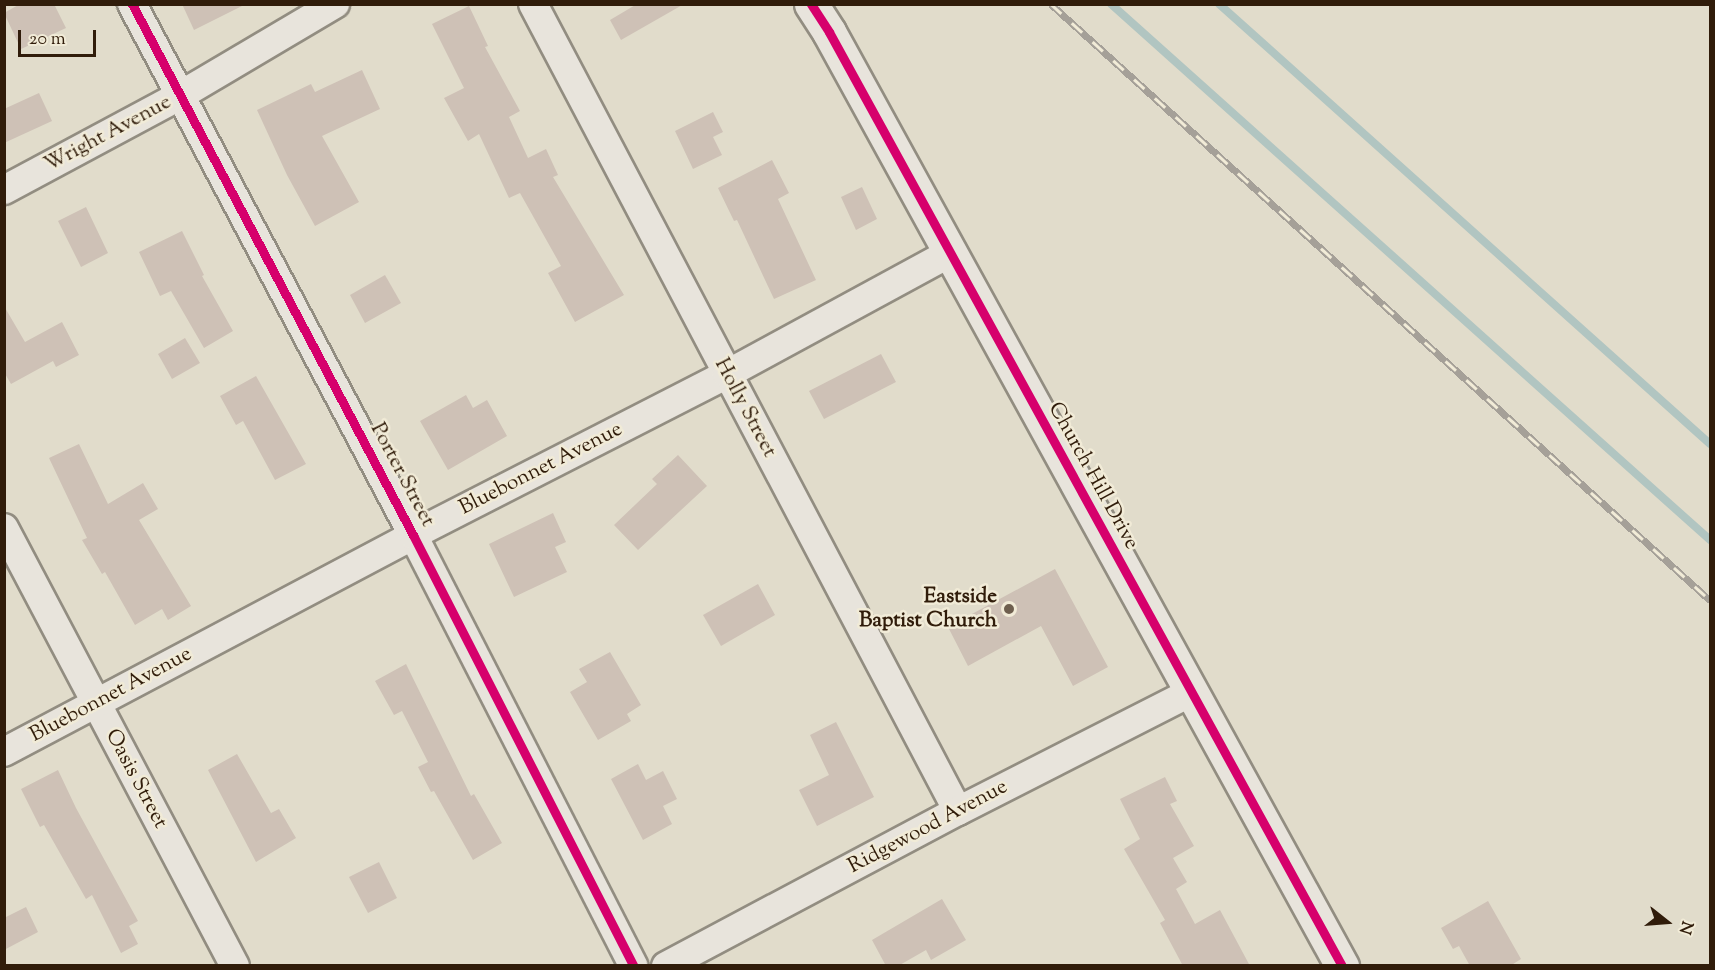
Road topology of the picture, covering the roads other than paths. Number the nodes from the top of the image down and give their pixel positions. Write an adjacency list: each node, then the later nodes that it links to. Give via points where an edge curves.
1 (132, 4): 5 (street, Porter Street)
2 (334, 4): 5 (street, Wright Avenue)
3 (533, 4): 8 (street, Holly Street)
4 (811, 4): 7 (street, Church Hill Drive)
5 (181, 95): 6 (street, Wright Avenue); 10 (street, Porter Street)
6 (4, 190)
7 (950, 253): 8 (street, Bluebonnet Avenue); 11 (street, Church Hill Drive)
8 (727, 374): 10 (street, Bluebonnet Avenue); 14 (street, Holly Street)
9 (4, 528): 12 (street, Oasis Street)
10 (413, 535): 12 (street, Bluebonnet Avenue); 16 (street, Porter Street)
11 (1192, 692): 14 (street, Ridgewood Avenue); 18 (street, Church Hill Drive)
12 (96, 703): 13 (street, Bluebonnet Avenue); 15 (street, Oasis Street)
13 (4, 752)
14 (958, 811): 17 (street, Ridgewood Avenue)
15 (234, 966)
16 (634, 966)
17 (666, 966)
18 (1342, 966)

